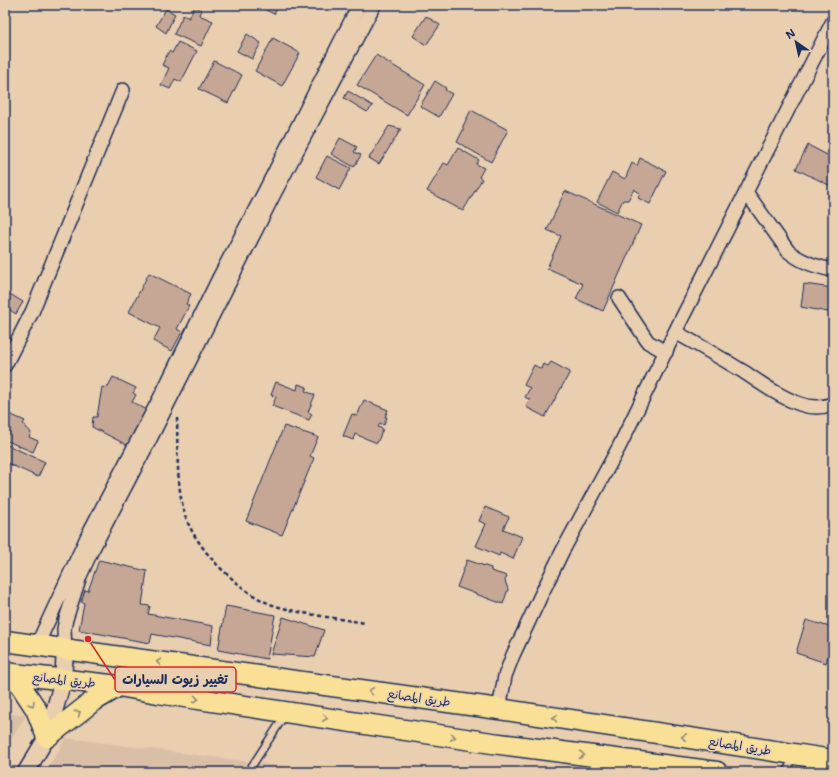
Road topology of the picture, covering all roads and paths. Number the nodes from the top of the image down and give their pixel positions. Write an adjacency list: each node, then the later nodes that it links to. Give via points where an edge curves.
1 (359, 5): 15 (street, via 89,533)
2 (374, 5): 16 (street, via 91,552 66,619)
3 (833, 21): 5 (street)
4 (123, 90): 10 (street, via 32,312)
5 (746, 192): 6 (street, via 788,251 806,263); 8 (street)
6 (833, 270)
7 (619, 298): 9 (street, via 648,342)
8 (675, 332): 9 (street); 11 (street, via 783,397 801,405 814,407)
9 (666, 352): 20 (street, via 542,593 505,676)
10 (5, 365)
11 (833, 404)
12 (177, 414): 13 (path, via 183,506 191,530 216,564 247,593 275,606)
13 (365, 623)
14 (5, 641): 15 (main road, طريق المصانع)
15 (37, 645): 16 (main road, طريق المصانع)
16 (65, 650): 18 (street); 20 (main road, طريق المصانع, one-way to 16)
17 (9, 674): 18 (main road, طريق المصانع); 22 (main road, one-way to 22, via 36,709)
18 (63, 680): 19 (main road, طريق المصانع); 22 (street)
19 (119, 686): 21 (main road, طريق المصانع, one-way to 21); 22 (main road, one-way to 19, via 92,702)
20 (499, 709): 24 (main road, طريق المصانع, one-way to 20)
21 (287, 712): 26 (lane); 27 (main road, طريق المصانع, one-way to 27, via 492,743)
22 (47, 737): 25 (street)
23 (833, 760): 24 (main road, طريق المصانع)
24 (790, 763)
25 (26, 772)
26 (248, 772)
27 (717, 772)

